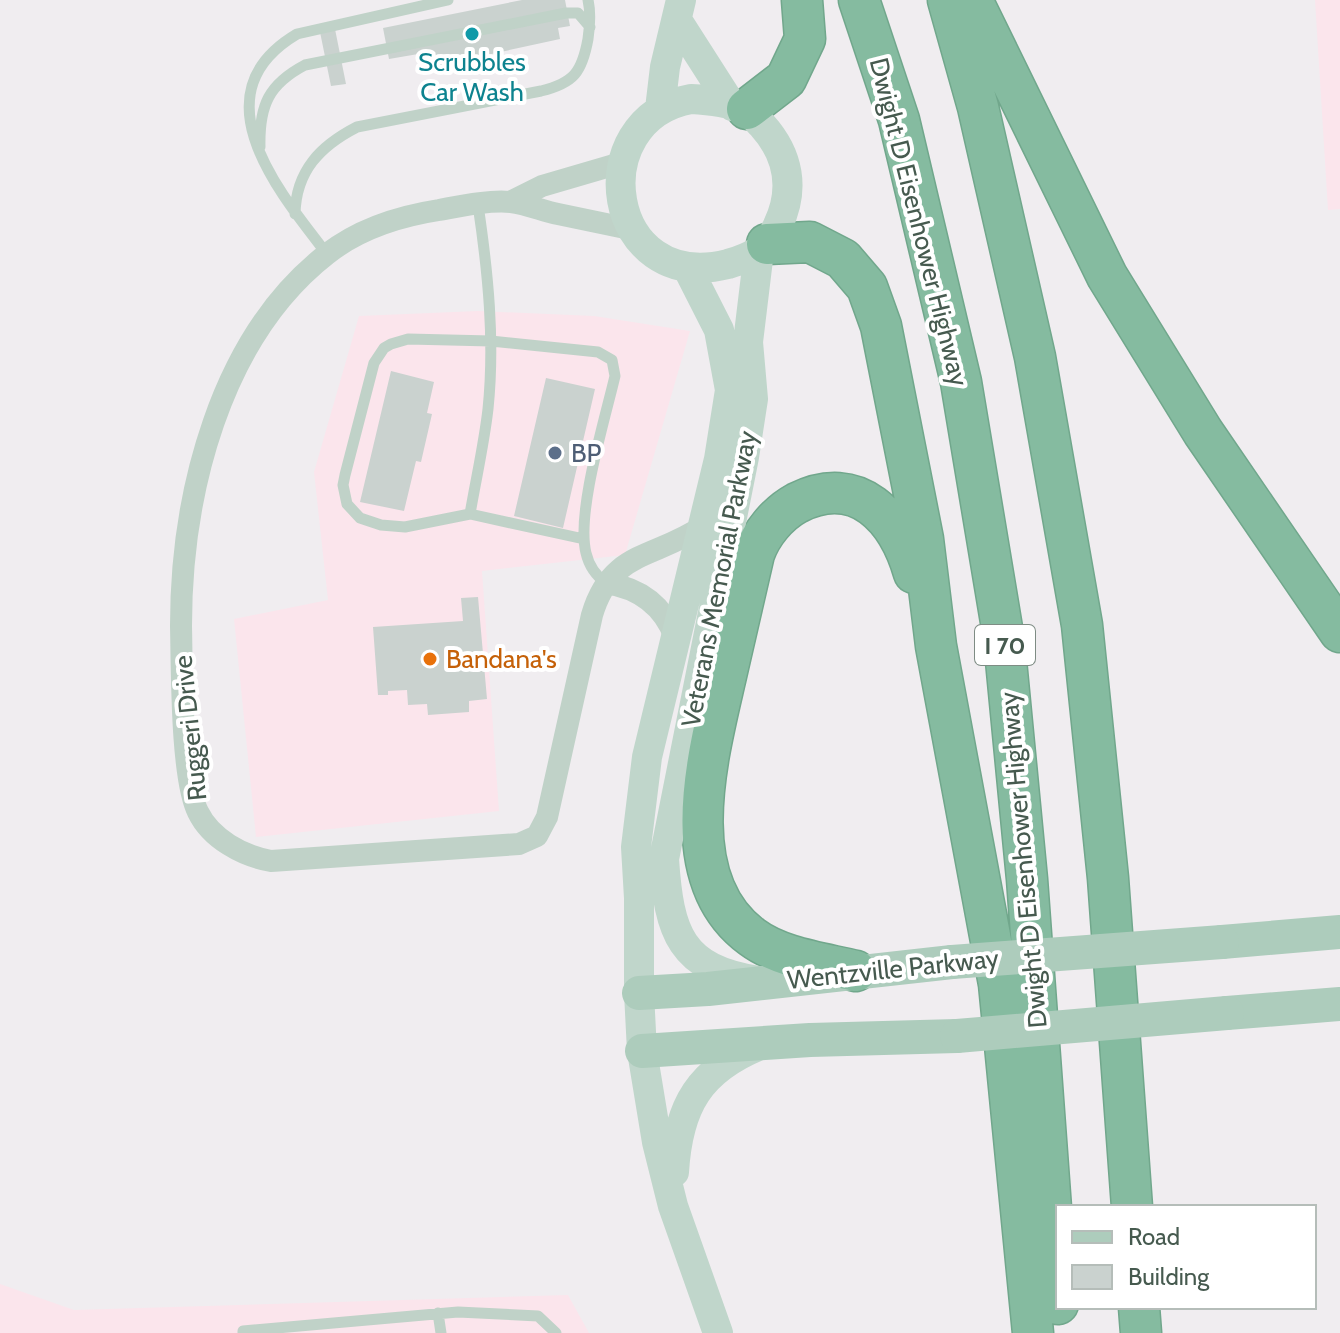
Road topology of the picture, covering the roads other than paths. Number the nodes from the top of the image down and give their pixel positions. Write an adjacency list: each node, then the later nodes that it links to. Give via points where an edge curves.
1 (448, 0): 11 (lane, via 317,28 280,44 265,60 252,91 252,127)
2 (588, 0): 8 (lane)
3 (802, 0): 9 (highway, via 805,39 786,79)
4 (859, 0): 39 (highway, Dwight D Eisenhower Highway / I 70, via 899,120 961,382 1004,640)
5 (948, 0): 37 (highway, via 1035,357 1082,625 1108,878)
6 (972, 0): 25 (highway, via 1107,276 1203,432)
7 (679, 10): 9 (street); 10 (street)
8 (590, 27): 11 (lane, via 578,13 566,13 305,65 281,80 265,102); 15 (lane, via 577,74 555,87 373,123 341,135 304,174)
9 (740, 108): 10 (street, via 691,99); 17 (street, via 778,145 788,170 788,197 780,222)
10 (660, 109): 12 (street, via 642,124)
11 (260, 159): 15 (lane)
12 (624, 162): 13 (street, Ruggeri Drive, via 542,186); 16 (street, via 622,207)
13 (510, 202): 14 (street, Ruggeri Drive); 16 (street, Ruggeri Drive)
14 (478, 205): 18 (street, Ruggeri Drive, via 387,223); 20 (lane)
15 (295, 214): 18 (lane)
16 (630, 229): 19 (street, via 658,256)
17 (763, 248): 19 (street, via 711,268); 27 (highway, via 810,242 843,259 867,287 886,349 917,510); 28 (street, Veterans Memorial Parkway, via 748,342 753,399)
18 (327, 254): 24 (street, Ruggeri Drive, via 279,304 247,350 221,406 193,494 182,587 182,656 189,775 205,824 243,853 271,861 481,848 530,840 547,817 592,615)
19 (687, 267): 22 (street, Veterans Memorial Parkway, via 719,330 730,390)
20 (491, 341): 21 (lane, via 488,412); 21 (lane, via 408,339 384,348 374,363 343,485 352,511 381,525 405,527); 23 (lane, via 588,351 612,360 615,376)
21 (470, 514): 23 (lane)
22 (703, 526): 24 (street, Ruggeri Drive, via 622,565); 26 (street, Veterans Memorial Parkway)
23 (584, 539): 24 (lane, via 588,562)
24 (606, 583): 26 (street, via 650,600)
25 (1340, 632)
26 (675, 637): 29 (street, Veterans Memorial Parkway, via 647,757 636,847)
27 (936, 646): 31 (highway, via 905,545 874,507 849,494 811,496 785,512 758,541 704,785 706,858 724,911 755,940); 47 (highway, via 999,984)
28 (664, 859): 29 (street, Veterans Memorial Parkway); 32 (street, via 671,917 692,955 711,968)
29 (639, 898): 33 (street, Veterans Memorial Parkway)
30 (1340, 932): 31 (main road, Wentzville Parkway, bridge)
31 (856, 971): 32 (main road, Wentzville Parkway)
32 (765, 982): 33 (main road, Wentzville Parkway)
33 (639, 993): 36 (street, Veterans Memorial Parkway)
34 (1340, 1004): 35 (main road, bridge, via 957,1036)
35 (765, 1043): 36 (main road); 38 (street, via 717,1069 685,1109 677,1134)
36 (642, 1051): 38 (street, Veterans Memorial Parkway)
37 (1132, 1205)
38 (673, 1206): 46 (street, Veterans Memorial Parkway)
39 (1056, 1278)
40 (1058, 1309): 48 (highway, Dwight D Eisenhower Highway / I 70)
41 (1139, 1309): 49 (highway)
42 (438, 1313): 43 (lane); 44 (lane); 45 (lane, via 538,1316)
43 (243, 1333)
44 (441, 1333)
45 (556, 1333)
46 (718, 1333)
47 (1033, 1333)
48 (1060, 1333)
49 (1141, 1333)

